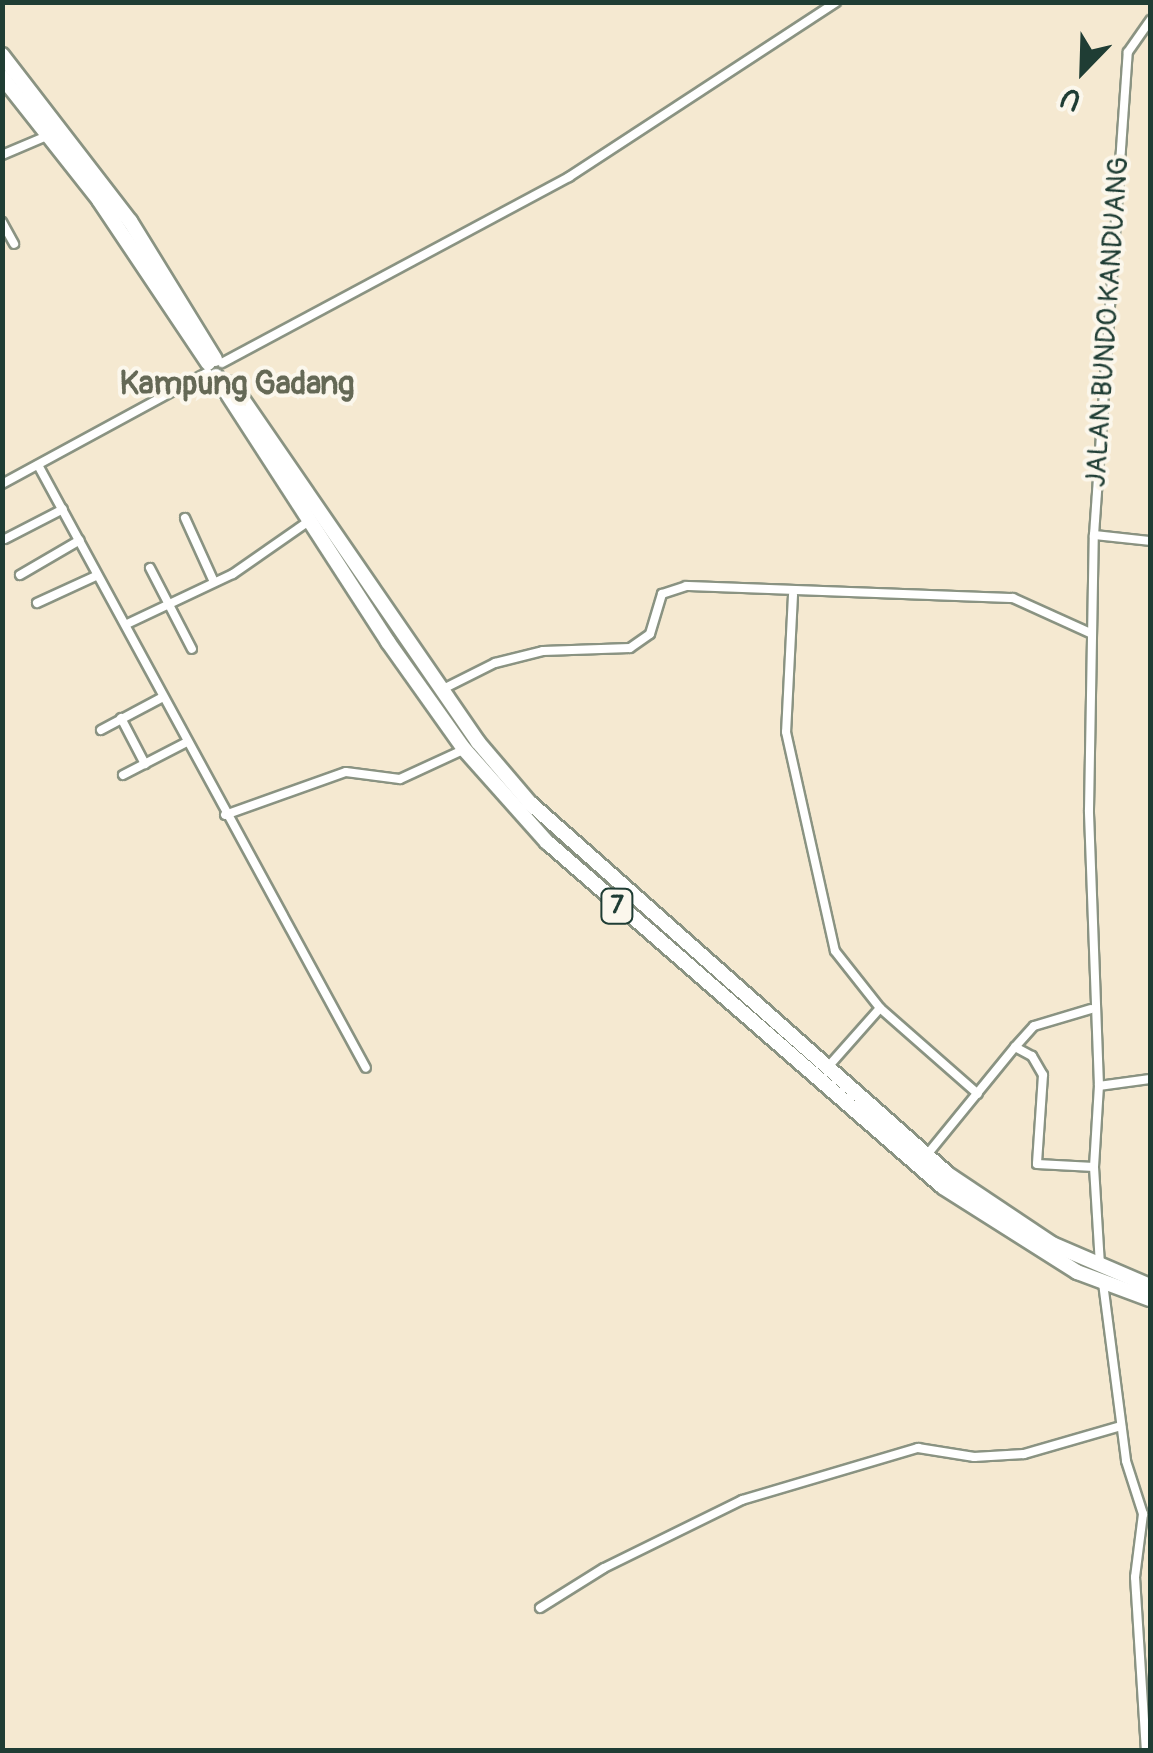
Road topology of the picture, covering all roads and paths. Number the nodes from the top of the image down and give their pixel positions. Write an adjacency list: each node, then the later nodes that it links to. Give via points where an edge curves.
1 (836, 2): 10 (street, via 569,178)
2 (1150, 20): 16 (street, JALAN BUNDO KANDUANG, via 1128,52)
3 (2, 55): 7 (highway)
4 (2, 76): 5 (highway)
5 (47, 136): 6 (street); 7 (highway)
6 (2, 154)
7 (76, 160): 10 (highway, via 138,233)
8 (4, 229): 9 (street)
9 (14, 244)
10 (216, 368): 11 (street); 15 (highway, 7); 30 (highway, 7)
11 (38, 465): 12 (street); 13 (street)
12 (2, 484)
13 (63, 509): 17 (street); 18 (street)
14 (185, 518): 23 (street)
15 (310, 521): 23 (street); 35 (highway, 7)
16 (1094, 535): 19 (street); 28 (street, JALAN BUNDO KANDUANG)
17 (6, 539)
18 (80, 540): 21 (street); 22 (street)
19 (1150, 542)
20 (150, 568): 26 (street)
21 (20, 575)
22 (96, 576): 25 (street); 27 (street)
23 (214, 582): 26 (street)
24 (794, 594): 28 (street, via 1014,598); 30 (street, via 672,589 658,599 650,634 637,645 543,651); 40 (street, via 784,717 811,868 839,962)
25 (37, 603)
26 (168, 604): 27 (street); 29 (street)
27 (126, 624): 31 (street)
28 (1090, 633): 41 (street, JALAN BUNDO KANDUANG)
29 (192, 650)
30 (442, 689): 35 (highway, 7)
31 (163, 697): 32 (street); 34 (street)
32 (121, 718): 33 (street); 36 (street)
33 (101, 730)
34 (187, 742): 36 (street); 38 (street)
35 (471, 746): 38 (street, via 400,779 346,772); 39 (highway, 7)
36 (145, 764): 37 (street)
37 (123, 775)
38 (225, 815): 43 (street)
39 (677, 949): 44 (highway, 7); 50 (highway, 7)
40 (880, 1008): 44 (street); 47 (street)
41 (1091, 1009): 42 (street, via 1034,1026); 46 (street, JALAN BUNDO KANDUANG)
42 (1015, 1046): 47 (street); 49 (street, via 1042,1066 1037,1164)
43 (366, 1068)
44 (825, 1070): 48 (highway, 7)
45 (1150, 1079): 46 (street)
46 (1099, 1086): 49 (street, JALAN BUNDO KANDUANG)
47 (978, 1094): 48 (street)
48 (926, 1156): 50 (highway, 7)
49 (1094, 1167): 51 (street, JALAN BUNDO KANDUANG)
50 (969, 1198): 51 (highway, 7)
51 (1102, 1276): 52 (highway, 7); 53 (highway, 7); 54 (street, JALAN BUNDO KANDUANG)
52 (1150, 1286)
53 (1150, 1299)
54 (1122, 1426): 55 (street, via 1024,1454 974,1457 918,1448 742,1500 604,1568); 57 (street, JALAN BUNDO KANDUANG, via 1143,1514 1135,1577)
55 (540, 1608)
56 (1150, 1634): 57 (street)
57 (1139, 1635): 58 (street, JALAN BUNDO KANDUANG)
58 (1146, 1750)

